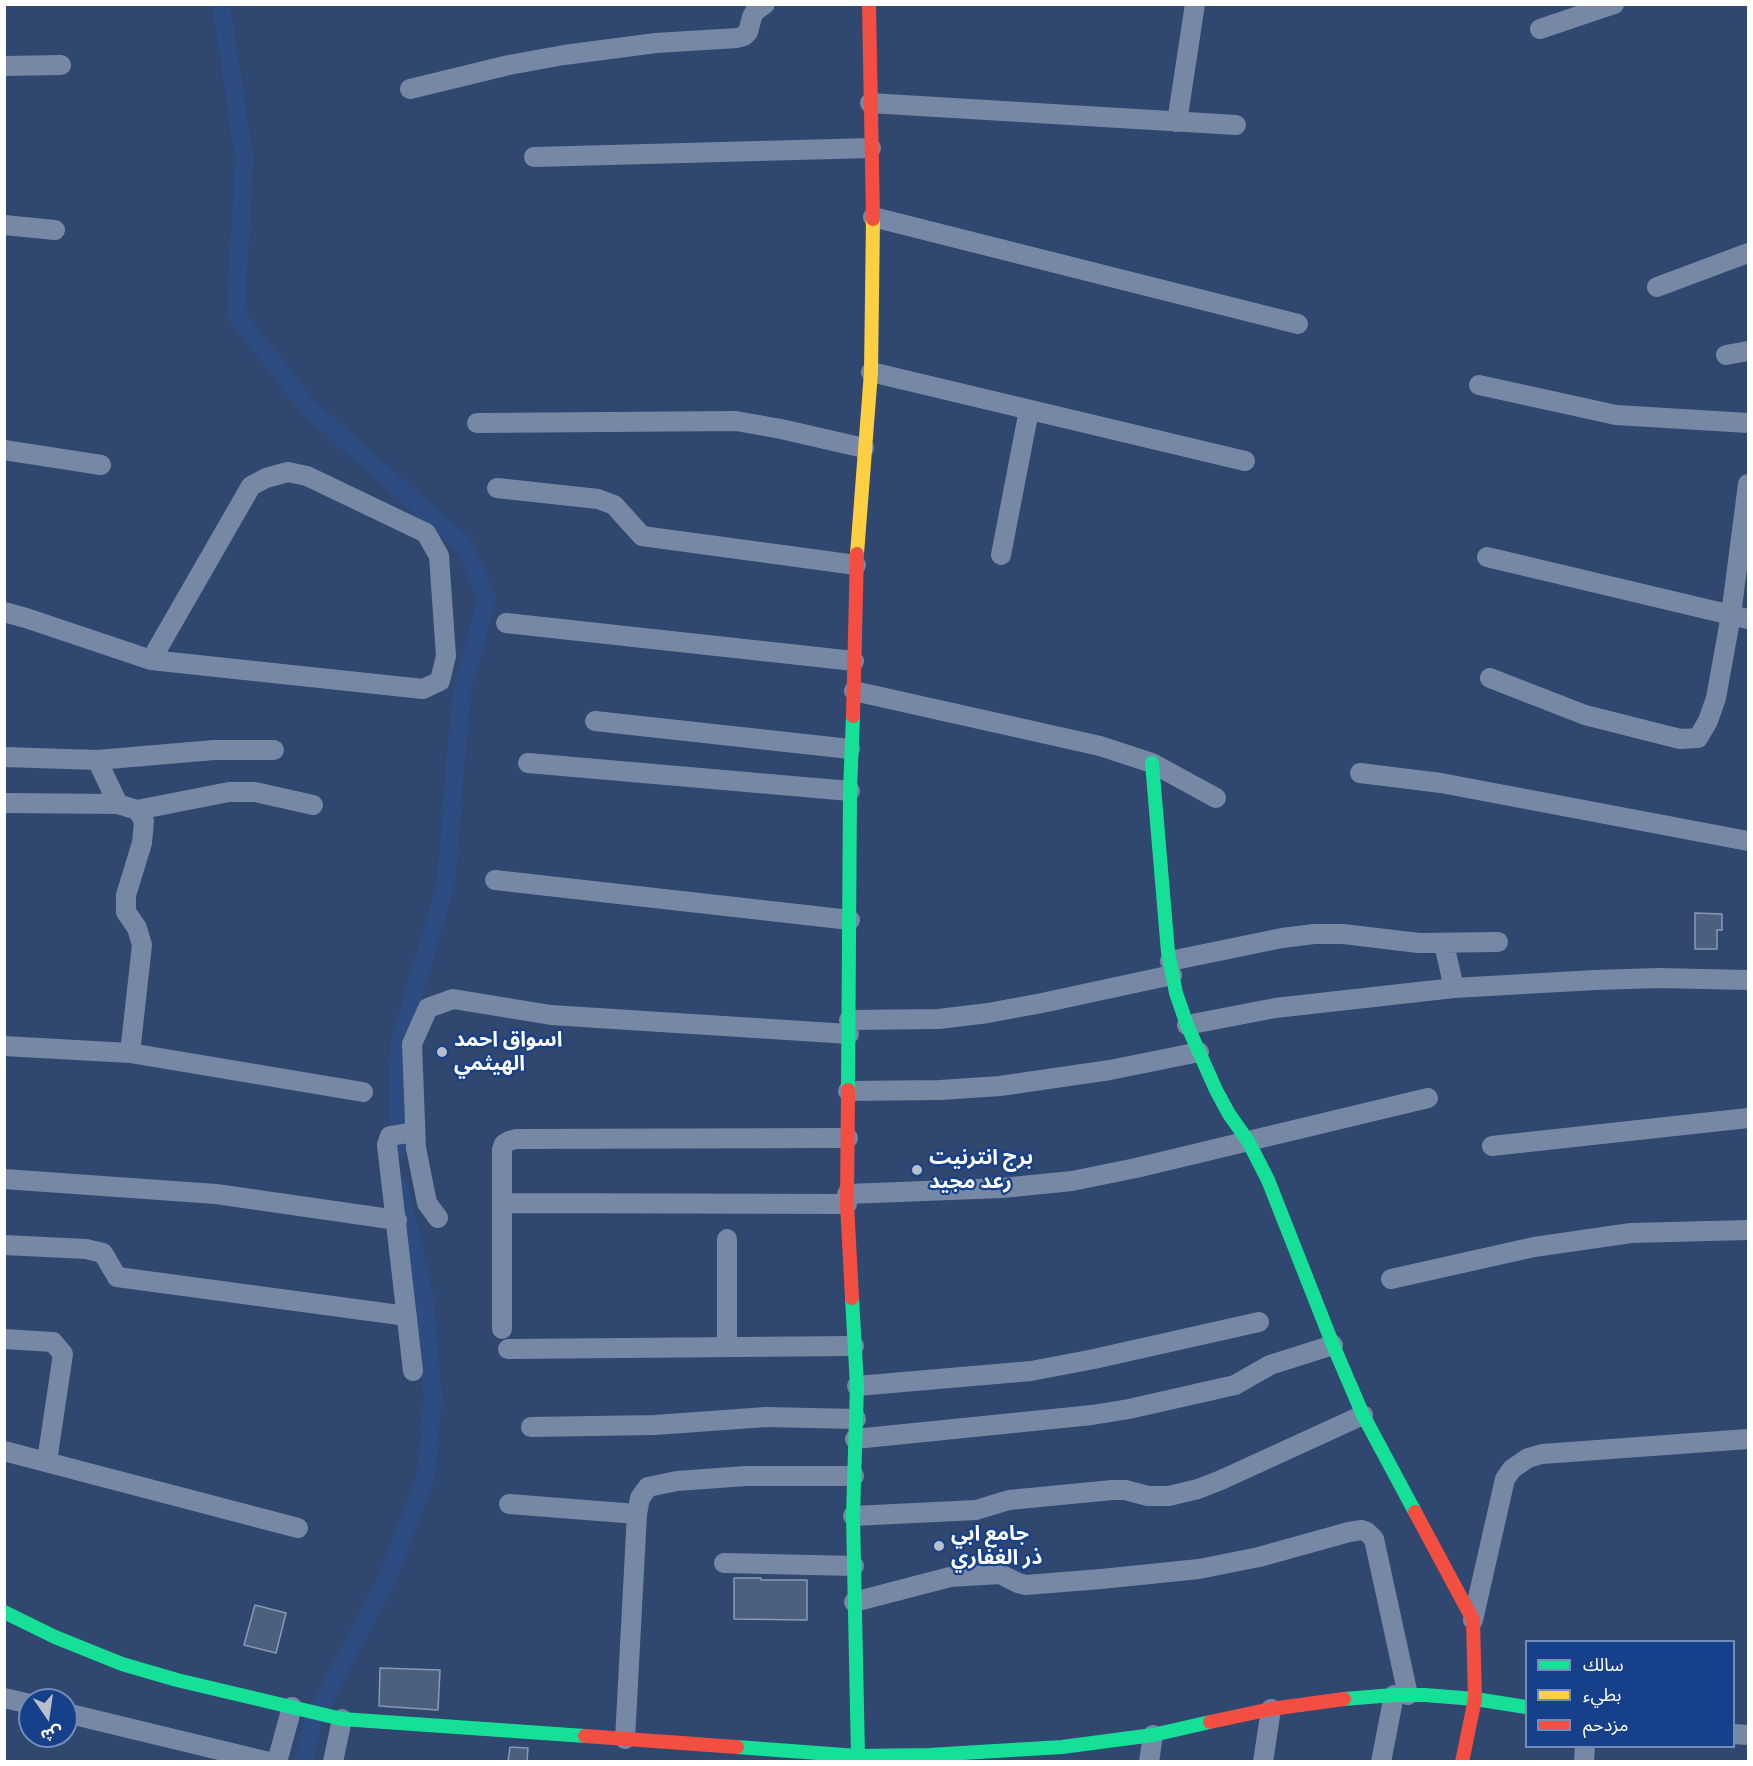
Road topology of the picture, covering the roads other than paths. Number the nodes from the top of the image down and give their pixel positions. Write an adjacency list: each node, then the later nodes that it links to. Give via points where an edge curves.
1 (765, 4): 8 (street, via 754,11 748,32 737,38 564,55)
2 (869, 4): 9 (street)
3 (1195, 4): 10 (street)
4 (1614, 4): 5 (street)
5 (1540, 29)
6 (61, 65): 7 (street)
7 (4, 66)
8 (410, 89)
9 (870, 103): 10 (street); 12 (street)
10 (1178, 122): 11 (street)
11 (1236, 125)
12 (871, 148): 13 (street); 14 (street)
13 (534, 157)
14 (873, 217): 19 (street); 22 (street)
15 (4, 225): 16 (street)
16 (55, 230)
17 (1749, 253): 18 (street)
18 (1657, 287)
19 (1298, 324)
20 (1749, 351): 21 (street)
21 (1726, 355)
22 (871, 372): 24 (street); 27 (street)
23 (1479, 385): 26 (street, via 1616,415)
24 (1029, 410): 29 (street); 33 (street)
25 (477, 423): 27 (street, via 736,421)
26 (1749, 423)
27 (864, 448): 35 (street)
28 (4, 450): 30 (street)
29 (1245, 461)
30 (101, 465)
31 (1749, 484): 37 (street)
32 (497, 488): 35 (street, via 598,499 614,505 642,536)
33 (1001, 555)
34 (1487, 557): 37 (street)
35 (856, 565): 40 (street)
36 (4, 612): 39 (street)
37 (1740, 617): 41 (street, via 1716,698 1698,738 1680,739 1585,715)
38 (506, 624): 40 (street)
39 (151, 660): 39 (street, via 423,689 440,681 446,656 439,556 426,533 307,476 288,472 266,478 251,486)
40 (854, 661): 42 (street)
41 (1490, 678)
42 (854, 691): 44 (street); 49 (street, via 1100,746)
43 (595, 720): 44 (street)
44 (850, 749): 51 (street)
45 (274, 750): 47 (street, via 214,750)
46 (4, 758): 47 (street)
47 (97, 760): 54 (street)
48 (528, 763): 51 (street)
49 (1152, 764): 52 (street); 62 (street)
50 (1360, 773): 57 (street, via 1441,783)
51 (849, 791): 59 (street)
52 (1216, 798)
53 (4, 803): 54 (street)
54 (118, 804): 56 (street)
55 (312, 805): 56 (street, via 255,792 229,792)
56 (137, 810): 69 (street, via 144,821 142,843 126,895 126,912 142,945)
57 (1749, 841)
58 (495, 880): 59 (street)
59 (850, 920): 66 (street)
60 (1498, 942): 61 (street)
61 (1444, 944): 62 (street, via 1314,934 1282,938); 64 (street)
62 (1171, 968): 65 (street); 66 (street, via 1042,1003 988,1013)
63 (1749, 980): 64 (street, via 1659,978)
64 (1454, 988): 65 (street, via 1275,1008)
65 (1187, 1025): 68 (street)
66 (849, 1027): 70 (street); 74 (street, via 551,1015 453,999 428,1008 412,1044)
67 (4, 1046): 69 (street)
68 (1199, 1052): 70 (street, via 1000,1086); 76 (street, via 1229,1114)
69 (130, 1053): 71 (street)
70 (848, 1091): 75 (street)
71 (363, 1092)
72 (1428, 1098): 76 (street)
73 (1749, 1118): 77 (street)
74 (416, 1132): 81 (street, via 427,1203); 82 (street, via 390,1136 387,1145)
75 (848, 1138): 79 (street); 80 (street, via 509,1141 502,1150)
76 (1248, 1141): 79 (street, via 1071,1181); 91 (street, via 1268,1180)
77 (1492, 1146)
78 (4, 1179): 82 (street, via 216,1194)
79 (847, 1199): 80 (street); 92 (street)
80 (502, 1203): 89 (street)
81 (438, 1218)
82 (397, 1220): 87 (street)
83 (1749, 1230): 86 (street, via 1631,1233 1534,1247)
84 (727, 1239): 93 (street)
85 (4, 1245): 87 (street, via 103,1253 117,1277)
86 (1391, 1279)
87 (407, 1316): 95 (street)
88 (1259, 1322): 96 (street, via 1031,1371)
89 (501, 1329)
90 (4, 1338): 103 (street, via 53,1342 63,1354)
91 (1333, 1345): 97 (street); 100 (street, via 1270,1365 1235,1385 1130,1409)
92 (854, 1346): 93 (street); 96 (street)
93 (727, 1347): 94 (street)
94 (508, 1349)
95 (413, 1371)
96 (857, 1386): 98 (street)
97 (1364, 1415): 107 (street, via 1232,1475 1169,1496 1112,1490 1009,1500 976,1510); 113 (street)
98 (856, 1419): 99 (street, via 766,1417 655,1425); 100 (street)
99 (531, 1427)
100 (855, 1439): 104 (street)
101 (1749, 1439): 113 (street, via 1528,1458 1505,1479)
102 (4, 1451): 103 (street)
103 (47, 1461): 108 (street)
104 (854, 1476): 106 (street, via 746,1476 677,1481 648,1487 640,1498); 107 (street)
105 (509, 1504): 106 (street)
106 (637, 1514): 122 (street)
107 (853, 1516): 110 (street)
108 (298, 1528)
109 (723, 1563): 110 (street)
110 (854, 1566): 111 (street)
111 (854, 1602): 114 (street, via 950,1577 1000,1574 1026,1585 1198,1569 1362,1530 1374,1539); 124 (street)
112 (4, 1612): 117 (street, via 122,1664)
113 (1473, 1620): 115 (street)
114 (1401, 1695): 115 (street); 118 (street); 130 (street)
115 (1475, 1699): 116 (street); 131 (street)
116 (1525, 1707)
117 (297, 1708): 120 (street); 126 (street)
118 (1270, 1709): 121 (street); 129 (street)
119 (78, 1716): 125 (street)
120 (342, 1719): 122 (street); 127 (street)
121 (1153, 1735): 123 (street); 128 (street)
122 (625, 1739): 124 (street)
123 (1063, 1754): 124 (street)
124 (858, 1755)
125 (269, 1761)
126 (277, 1761)
127 (333, 1761)
128 (1149, 1761)
129 (1263, 1761)
130 (1381, 1761)
131 (1462, 1761)

